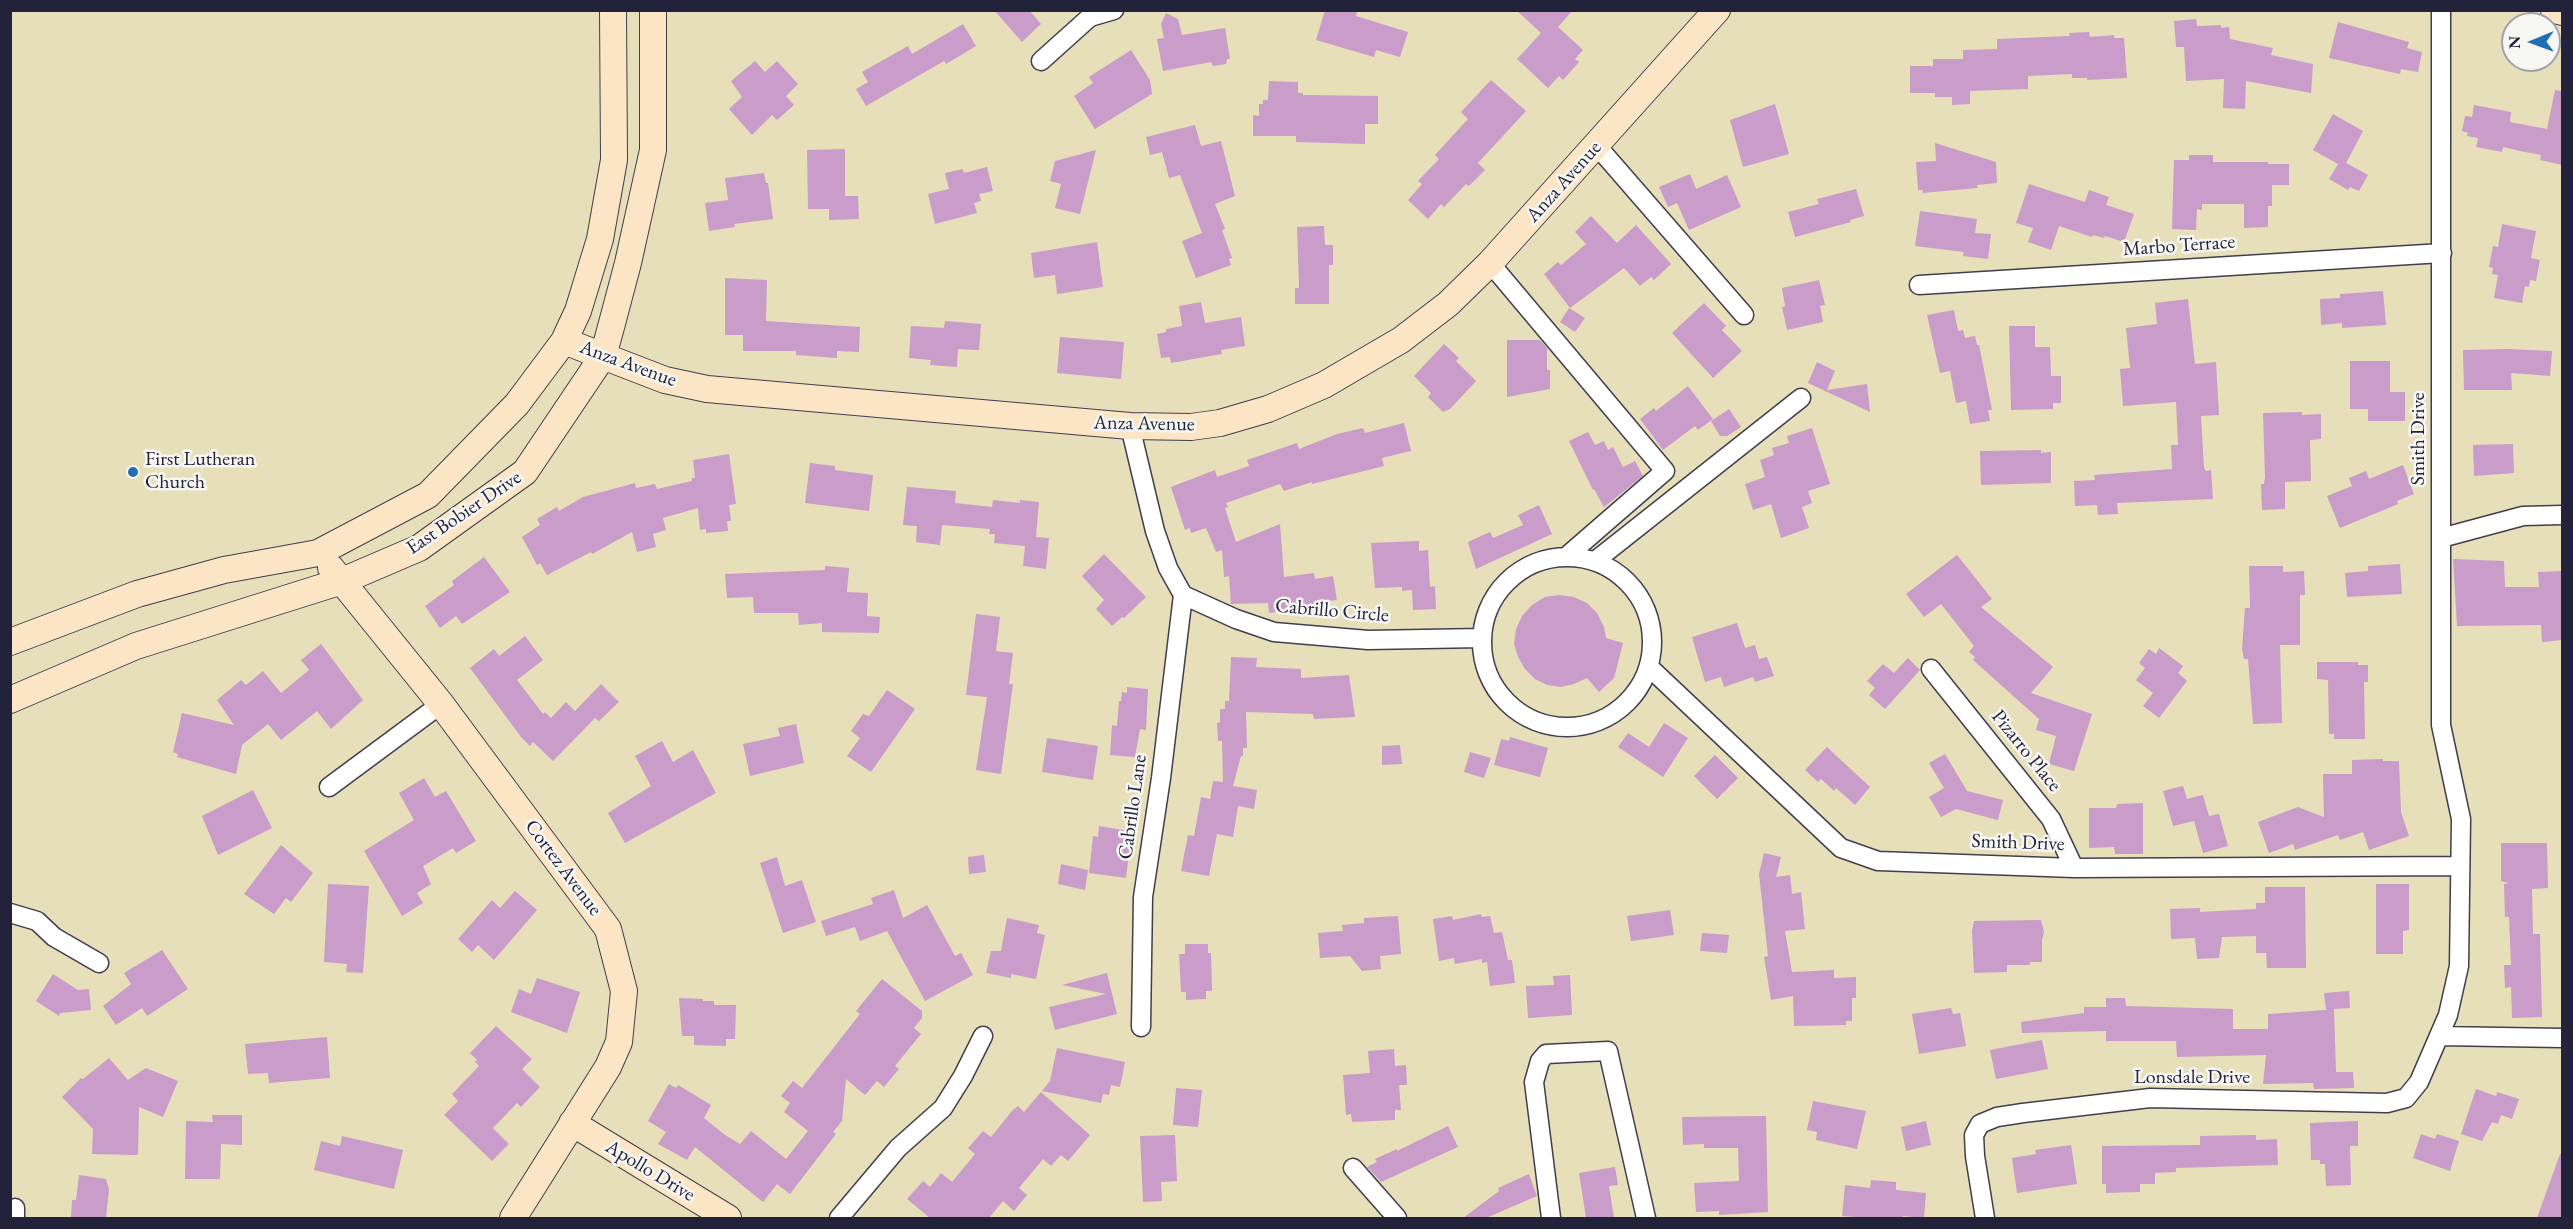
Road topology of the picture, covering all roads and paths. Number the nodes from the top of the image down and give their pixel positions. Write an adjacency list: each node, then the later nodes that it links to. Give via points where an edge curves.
1 (613, 10): 14 (street, East Bobier Drive, via 614,160 600,239 578,311)
2 (652, 10): 15 (street, East Bobier Drive, via 653,150)
3 (1114, 10): 8 (street, via 1089,17)
4 (1717, 10): 9 (street, Anza Avenue)
5 (2441, 10): 10 (street, Smith Drive)
6 (2554, 10): 7 (street)
7 (2562, 12)
8 (1041, 61)
9 (1597, 146): 11 (street, Anza Avenue); 13 (street)
10 (2442, 253): 12 (street, Marbo Terrace); 19 (street, Smith Drive)
11 (1490, 263): 17 (street, Anza Avenue, via 1448,304 1401,340 1313,390 1268,410 1220,423 1191,427); 21 (street, via 1665,471)
12 (1919, 285)
13 (1744, 315)
14 (564, 341): 15 (street, Anza Avenue); 20 (street, East Bobier Drive, via 517,404 428,495)
15 (603, 356): 17 (street, Anza Avenue, via 664,380 707,389); 23 (street, East Bobier Drive, via 525,472 419,548)
16 (1801, 398): 22 (street)
17 (1130, 426): 24 (street, via 1155,531)
18 (2562, 515): 19 (street, via 2523,516)
19 (2441, 538): 32 (street, Smith Drive, via 2440,725 2461,819)
20 (318, 553): 23 (street, Cortez Avenue); 25 (street, East Bobier Drive, via 224,570)
21 (1567, 556): 22 (street); 26 (street, via 1541,560 1518,571 1499,589 1486,612)
22 (1595, 561): 27 (street, via 1618,573 1636,592 1648,615 1652,641)
23 (342, 581): 29 (street, East Bobier Drive, via 136,646); 30 (street, Cortez Avenue)
24 (1183, 595): 26 (street, Cabrillo Circle, via 1274,632 1368,640); 36 (street, Cabrillo Lane, via 1143,897)
25 (11, 636)
26 (1481, 638): 27 (street, via 1484,665 1496,690 1515,710 1539,723 1557,727 1593,724 1618,711 1637,691)
27 (1649, 667): 33 (street, Smith Drive, via 1841,848 1878,861)
28 (1931, 669): 33 (street, Pizarro Place, via 2052,819)
29 (10, 700)
30 (441, 704): 31 (street); 41 (street, Cortez Avenue, via 608,929 624,991 619,1042 608,1068)
31 (329, 787)
32 (2460, 866): 33 (street, Smith Drive); 38 (street, Smith Drive, via 2459,966)
33 (2074, 868)
34 (10, 913): 35 (street, via 37,921)
35 (99, 963)
36 (1141, 1027)
37 (983, 1036): 45 (street, via 943,1108 898,1148)
38 (2439, 1036): 39 (street); 40 (street, Smith Drive, via 2419,1082)
39 (2562, 1038)
40 (2406, 1098): 49 (street, Lonsdale Drive, via 2387,1103 2150,1098 1997,1117 1980,1124 1974,1135)
41 (572, 1123): 43 (street, Cortez Avenue); 44 (street, Apollo Drive)
42 (1353, 1168): 46 (street)
43 (513, 1218)
44 (728, 1218)
45 (838, 1218)
46 (1397, 1218)
47 (1551, 1218): 48 (street, via 1534,1082 1540,1062 1546,1054 1608,1051)
48 (1646, 1218)
49 (1985, 1218)

